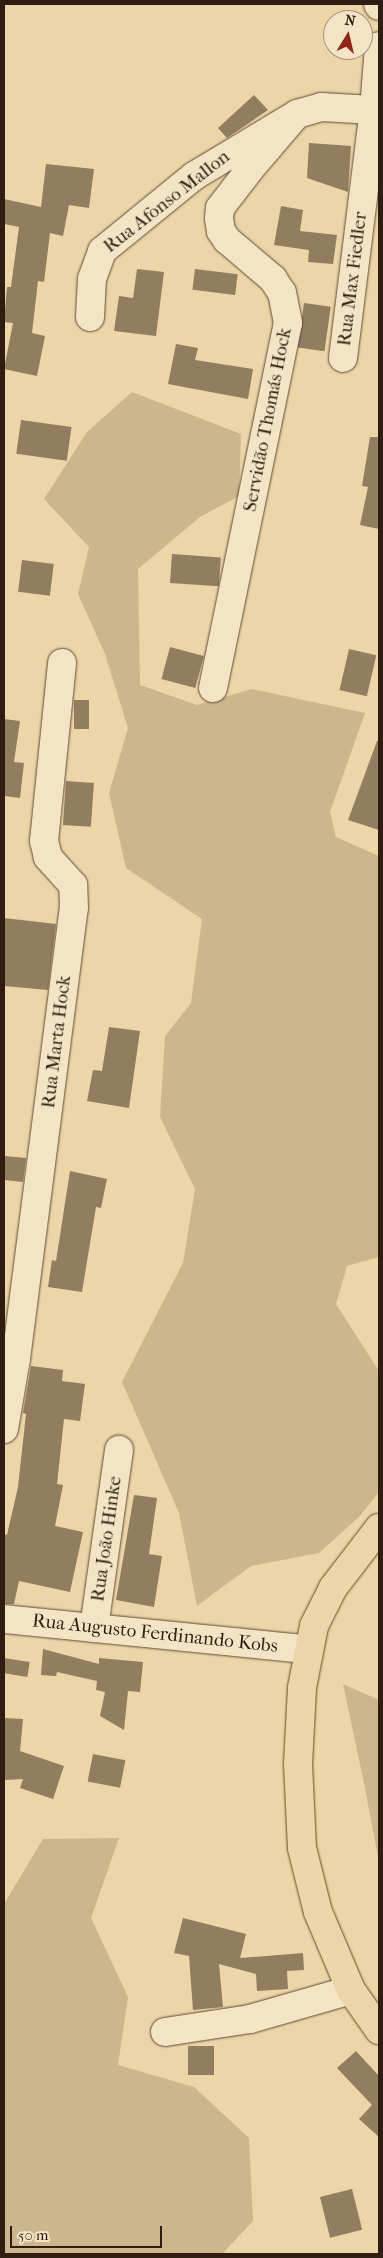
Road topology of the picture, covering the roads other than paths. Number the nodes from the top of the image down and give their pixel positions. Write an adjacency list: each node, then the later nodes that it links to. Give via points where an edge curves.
1 (379, 46): 2 (street)
2 (374, 110): 3 (street, Rua Afonso Mallon, via 321,107); 5 (street, Rua Max Fiedler)
3 (297, 114): 4 (street, Rua Afonso Mallon, via 211,164 102,251 92,279); 7 (street, Servidão Thomás Hock, via 220,208 221,231 227,240 273,278 282,293 288,323)
4 (90, 317)
5 (344, 358)
6 (62, 663): 8 (street, Rua Marta Hock, via 44,841 48,856 73,886 74,908)
7 (213, 688)
8 (4, 1429)
9 (119, 1450): 12 (street, Rua João Hinke)
10 (379, 1528): 13 (main road, via 333,1588 320,1611)
11 (4, 1619): 12 (street, Rua Augusto Ferdinando Kobs)
12 (94, 1628): 13 (street, Rua Augusto Ferdinando Kobs)
13 (307, 1649): 14 (main road, via 298,1764 302,1848 318,1912)
14 (351, 1990): 15 (main road); 16 (street, via 250,2019)
15 (379, 2030)
16 (165, 2032)

